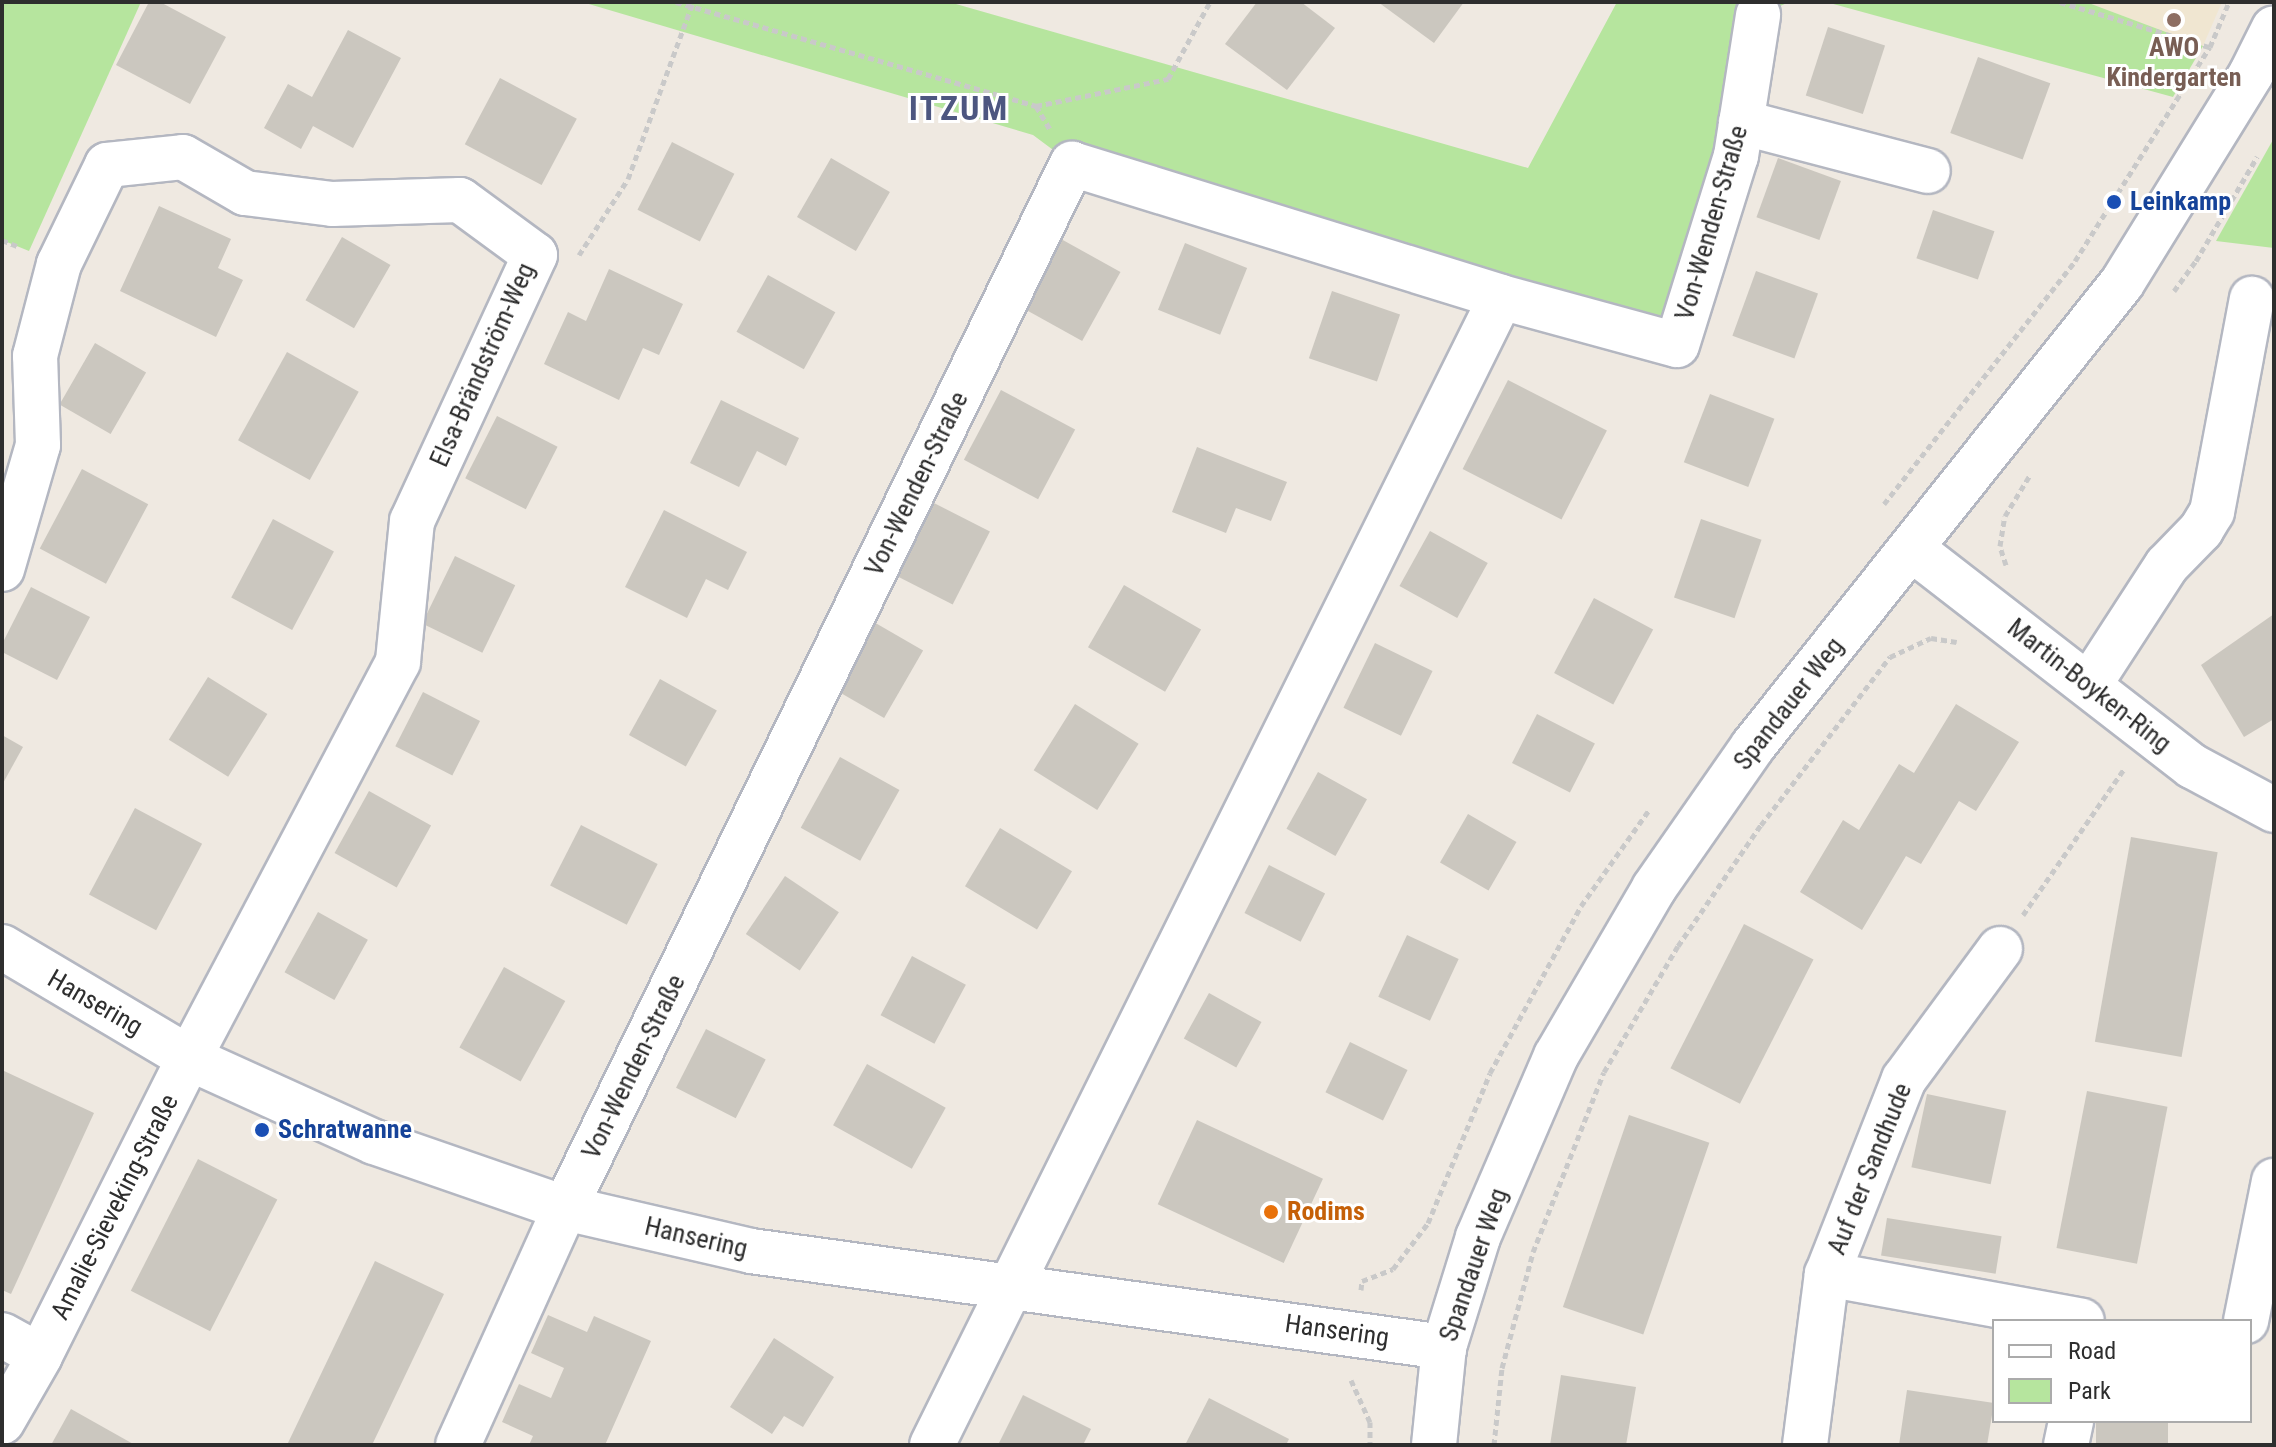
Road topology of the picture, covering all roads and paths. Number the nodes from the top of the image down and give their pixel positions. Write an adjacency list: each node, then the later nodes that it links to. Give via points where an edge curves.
1 (676, 2): 4 (path)
2 (1210, 2): 4 (path, via 1168,79 1036,106)
3 (2060, 2): 7 (path, via 2210,47)
4 (692, 4): 11 (path, via 628,179 578,258)
5 (1758, 15): 8 (street, Von-Wenden-Straße)
6 (2274, 28): 7 (street, Spandauer Weg)
7 (2251, 74): 16 (street, Spandauer Weg, via 2122,283)
8 (1741, 122): 10 (street); 12 (street, Von-Wenden-Straße, via 1736,156 1677,345)
9 (2261, 150): 13 (path, via 2196,261)
10 (1928, 171)
11 (535, 255): 17 (street, Elsa-Brändström-Weg, via 460,200 332,204 245,193 183,157 107,165 59,264 35,356 38,445); 24 (street, Elsa-Brändström-Weg, via 412,521 398,662)
12 (1501, 297): 26 (street, Von-Wenden-Straße, via 1072,164); 28 (street)
13 (2168, 298)
14 (2252, 299): 19 (street, via 2212,512 2167,565)
15 (2035, 468): 18 (path, via 2005,516 2000,546 2011,582)
16 (1912, 549): 18 (street, Martin-Boyken-Ring); 32 (street, Spandauer Weg, via 1753,746 1654,888 1556,1056 1478,1237)
17 (2, 569)
18 (1994, 612): 19 (street, Martin-Boyken-Ring); 39 (path, via 1971,645 1931,638 1890,657 1761,825 1678,946 1604,1072 1533,1252 1502,1368)
19 (2089, 685): 20 (street, Martin-Boyken-Ring)
20 (2149, 732): 21 (street, Martin-Boyken-Ring, via 2192,766); 23 (path)
21 (2274, 810)
22 (2, 947): 24 (street, Hansering)
23 (2000, 949): 27 (street, Auf der Sandhude, via 1904,1079)
24 (189, 1058): 26 (street, Hansering, via 374,1142); 33 (street, Amalie-Sieveking-Straße)
25 (2274, 1181): 30 (street)
26 (565, 1208): 28 (street, Hansering, via 751,1251); 36 (street)
27 (1827, 1274): 29 (street, Auf der Sandhude); 40 (street, Auf der Sandhude)
28 (1013, 1287): 32 (street, Hansering); 37 (street)
29 (2071, 1319)
30 (2246, 1319)
31 (2, 1335): 33 (street)
32 (1444, 1347): 38 (street, Spandauer Weg)
33 (40, 1356): 34 (street, Amalie-Sieveking-Straße)
34 (2, 1422)
35 (2071, 1423): 41 (street)
36 (458, 1445)
37 (932, 1445)
38 (1434, 1445)
39 (1494, 1445)
40 (1805, 1445)
41 (2066, 1445)

